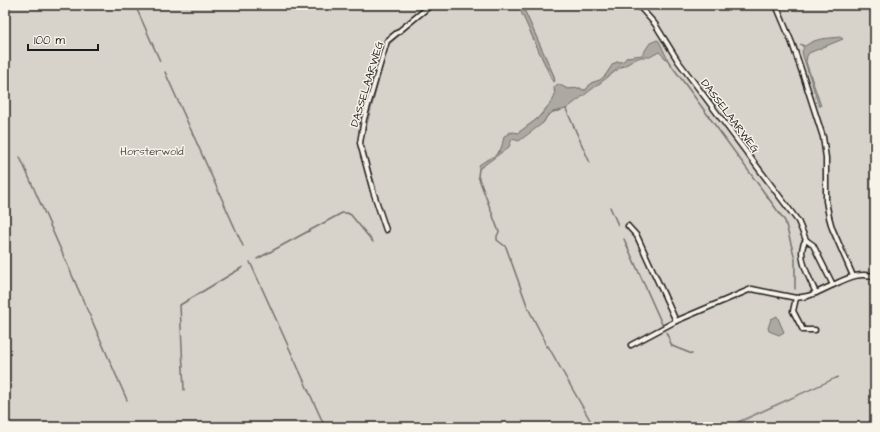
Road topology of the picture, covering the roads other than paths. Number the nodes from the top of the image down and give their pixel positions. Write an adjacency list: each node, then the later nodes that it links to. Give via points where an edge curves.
1 (431, 5): 5 (street, DASSELAARWEG, via 387,41 363,125 360,143)
2 (638, 5): 6 (street, DASSELAARWEG, via 655,24 678,61 798,221)
3 (776, 5): 7 (street, via 797,57 823,137 829,217)
4 (628, 226): 12 (street, via 637,236)
5 (386, 230)
6 (806, 240): 9 (street, DASSELAARWEG, via 813,245); 10 (street, via 803,243 803,263)
7 (853, 276): 8 (street); 9 (street)
8 (875, 277)
9 (833, 285): 10 (street)
10 (816, 293): 11 (street)
11 (796, 298): 12 (street, via 752,289); 13 (street, via 793,311 803,330)
12 (676, 322): 14 (street)
13 (815, 330)
14 (630, 345)

